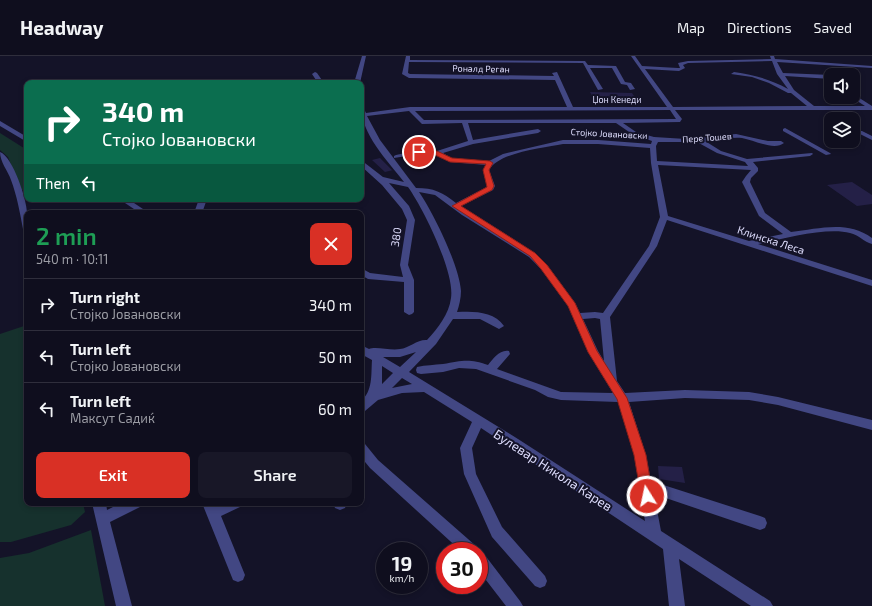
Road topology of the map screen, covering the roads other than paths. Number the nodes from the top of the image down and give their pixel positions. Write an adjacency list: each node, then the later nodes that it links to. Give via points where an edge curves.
1 (364, 56): 20 (street)
2 (548, 56): 7 (street)
3 (633, 56): 10 (street)
4 (407, 58): 7 (street); 18 (street, Роналд Реган, via 406,75)
5 (772, 58): 9 (street); 10 (street, via 688,62 680,64 683,68 680,70); 16 (street, via 781,67)
6 (810, 58): 9 (street)
7 (551, 62): 8 (street); 18 (street)
8 (585, 62): 21 (street); 22 (street, via 614,67 623,83 629,84)
9 (842, 62): 11 (street)
10 (642, 67): 30 (street)
11 (872, 67)
12 (817, 70): 13 (street)
13 (824, 72)
14 (315, 74): 19 (street)
15 (734, 74): 23 (street, via 753,76)
16 (780, 74): 17 (street); 23 (street)
17 (824, 74)
18 (556, 78): 29 (street)
19 (319, 80)
20 (358, 80)
21 (600, 88)
22 (632, 89)
23 (792, 92): 26 (street)
24 (860, 100): 27 (street)
25 (364, 105): 31 (street)
26 (813, 108): 27 (street, Џон Кенеди); 30 (street, Џон Кенеди)
27 (872, 108)
28 (410, 109): 29 (street, Џон Кенеди); 31 (street, Џон Кенеди); 34 (street, via 422,122)
29 (571, 109): 30 (street, Џон Кенеди)
30 (672, 109): 35 (street, via 678,121)
31 (392, 111): 32 (street, Џон Кенеди); 37 (street, via 373,118)
32 (364, 112)
33 (364, 117): 37 (street)
34 (465, 121): 35 (street); 44 (street)
35 (618, 121): 46 (street, via 629,131)
36 (2, 125): 41 (street)
37 (369, 128): 58 (street)
38 (785, 130): 50 (street)
39 (538, 132): 44 (street)
40 (872, 134): 42 (street, via 860,132)
41 (24, 138)
42 (872, 138)
43 (698, 140): 45 (street, Пере Тошев, via 738,136 760,142); 46 (street, Пере Тошев); 52 (street, via 719,152)
44 (472, 142): 47 (street)
45 (781, 142)
46 (655, 143): 53 (street, Стојко Јовановски, via 563,142 505,155); 54 (street)
47 (437, 153): 51 (street, via 419,152); 53 (street, via 450,160)
48 (0, 154): 59 (street)
49 (810, 154): 52 (street)
50 (828, 154)
51 (396, 157)
52 (747, 161): 56 (street)
53 (490, 163): 61 (street, via 486,170 490,188)
54 (654, 163): 56 (street); 63 (street)
55 (364, 165): 57 (street, 380)
56 (755, 168): 64 (street, via 747,180 747,186 762,214)
57 (381, 179): 58 (street); 68 (street, 380, via 406,208 411,220 404,265)
58 (412, 187): 61 (street, via 438,193); 71 (street, via 440,240 456,285 456,299)
59 (24, 196)
60 (128, 202): 62 (street)
61 (456, 206): 72 (street, via 532,255 557,284 572,305)
62 (140, 210)
63 (664, 217): 66 (street, Клинска Леса); 73 (street, via 653,246)
64 (789, 235): 65 (street, via 846,230 859,233); 66 (street)
65 (872, 242)
66 (746, 244): 69 (street, Клинска Леса)
67 (364, 273): 68 (street, via 368,276)
68 (409, 280): 70 (street, 380)
69 (872, 283)
70 (409, 312)
71 (450, 316): 74 (street, via 477,314 486,316); 75 (street)
72 (576, 316): 73 (street); 84 (street, via 593,352)
73 (605, 317): 84 (street)
74 (499, 326)
75 (437, 336): 76 (street, via 409,352 387,355); 78 (street)
76 (364, 349)
77 (364, 350): 80 (street, Булевар Никола Карев)
78 (422, 352): 81 (street); 83 (street)
79 (505, 354): 82 (street)
80 (377, 358): 83 (street, Булевар Никола Карев); 86 (street)
81 (421, 370): 82 (street, via 459,364 477,365); 85 (street)
82 (489, 370): 87 (street, via 561,396)
83 (401, 373): 85 (street, Булевар Никола Карев); 86 (street)
84 (613, 383): 87 (street)
85 (431, 391): 86 (street, via 402,389); 89 (street, Булевар Никола Карев)
86 (373, 398): 88 (street)
87 (622, 398): 90 (street, via 685,394 749,396); 92 (street, via 640,455)
88 (364, 406)
89 (478, 421): 98 (street, Булевар Никола Карев); 103 (street, via 466,448 470,474 497,532)
90 (872, 425)
91 (364, 452): 99 (street, via 374,464)
92 (645, 485): 97 (street); 98 (street)
93 (100, 506): 96 (street)
94 (129, 506): 96 (street)
95 (211, 508): 102 (street)
96 (103, 519): 104 (street)
97 (760, 523)
98 (655, 536): 100 (street, Булевар Никола Карев)
99 (461, 542)
100 (670, 546): 106 (street); 107 (street, Булевар Никола Карев)
101 (488, 571): 105 (street)
102 (238, 575)
103 (540, 581)
104 (124, 606)
105 (515, 606)
106 (677, 606)
107 (765, 606)

